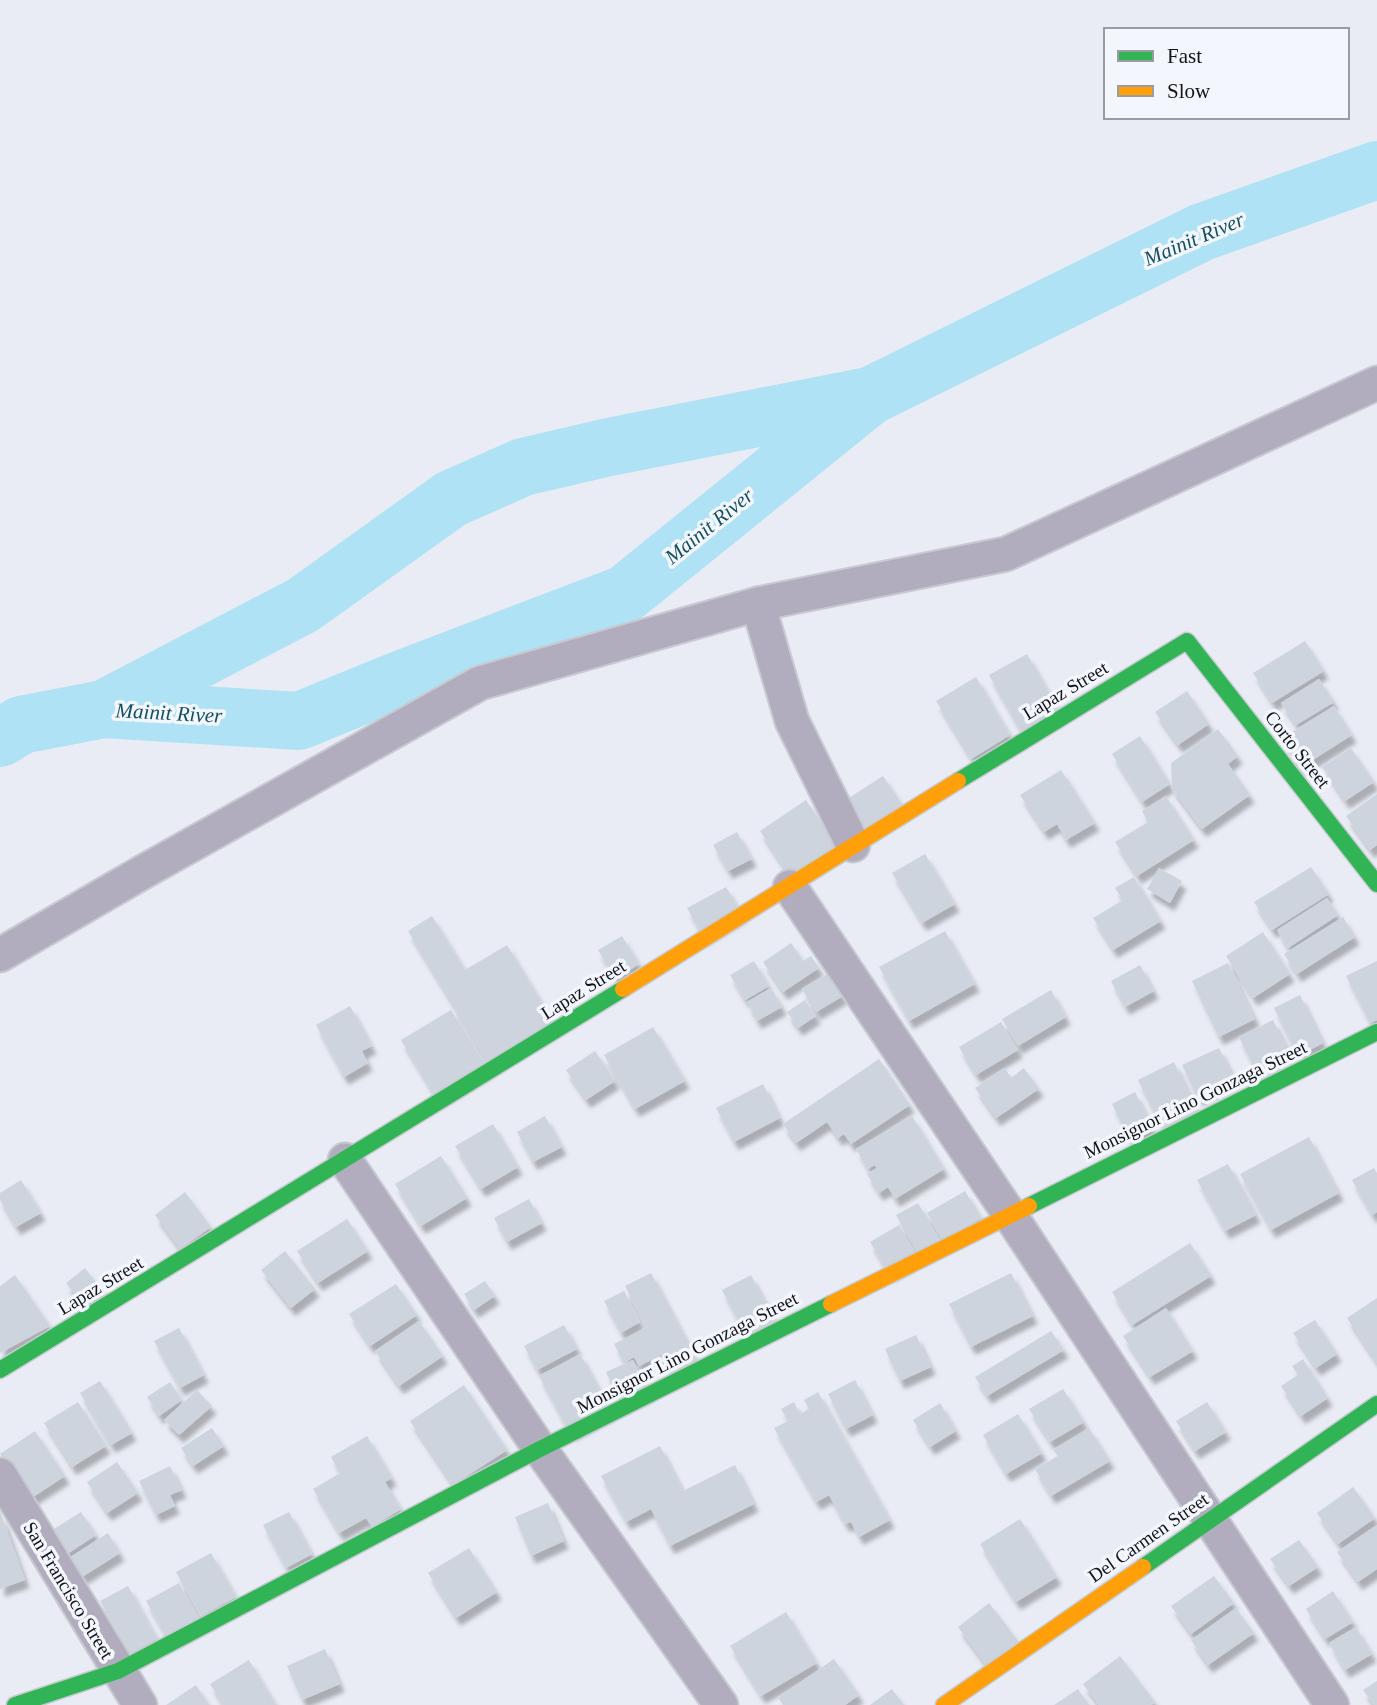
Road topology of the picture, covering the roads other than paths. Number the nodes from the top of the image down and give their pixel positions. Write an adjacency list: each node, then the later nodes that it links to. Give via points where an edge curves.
1 (1377, 383): 2 (street, via 1006,554)
2 (758, 604): 4 (street, via 792,721); 7 (street, via 480,683)
3 (1186, 640): 4 (street, Lapaz Street); 5 (street, Corto Street)
4 (853, 845): 6 (street, Lapaz Street)
5 (1377, 884)
6 (790, 887): 9 (street, Lapaz Street); 10 (street)
7 (0, 956)
8 (1377, 1032): 10 (street, Monsignor Lino Gonzaga Street)
9 (345, 1160): 11 (street, Lapaz Street); 13 (street)
10 (1010, 1215): 13 (street, Monsignor Lino Gonzaga Street); 15 (street)
11 (0, 1370)
12 (1377, 1404): 15 (street, Del Carmen Street)
13 (540, 1449): 16 (street, Monsignor Lino Gonzaga Street); 19 (street)
14 (0, 1475): 16 (street, San Francisco Street)
15 (1209, 1519): 20 (street, Del Carmen Street); 21 (street)
16 (118, 1671): 17 (street, Monsignor Lino Gonzaga Street); 18 (street, San Francisco Street)
17 (15, 1705)
18 (140, 1705)
19 (721, 1705)
20 (944, 1705)
21 (1332, 1705)

